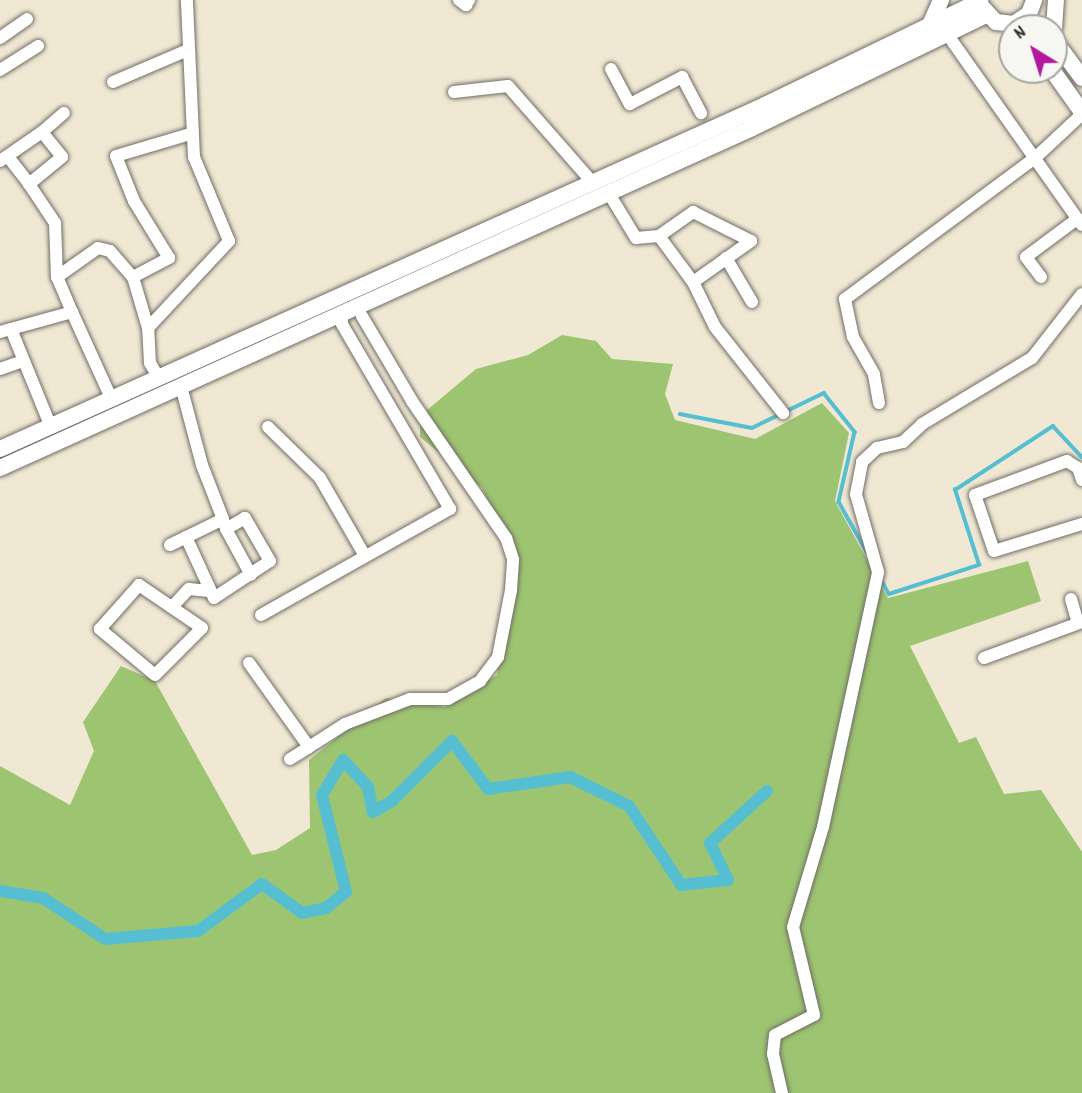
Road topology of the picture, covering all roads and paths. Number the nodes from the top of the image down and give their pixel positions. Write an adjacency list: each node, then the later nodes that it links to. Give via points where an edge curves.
1 (187, 0): 12 (street)
2 (459, 0): 3 (street, via 466,5)
3 (469, 0)
4 (941, 0): 9 (main road)
5 (982, 5): 7 (main road); 9 (main road)
6 (27, 19): 10 (street)
7 (998, 19)
8 (998, 28): 9 (main road)
9 (941, 35): 25 (street); 28 (main road)
10 (0, 38)
11 (38, 46): 15 (street)
12 (188, 50): 17 (street); 24 (street)
13 (1068, 59): 16 (main road)
14 (611, 69): 21 (street, via 630,104 682,77)
15 (0, 70)
16 (1082, 78)
17 (113, 82)
18 (1062, 84): 22 (main road)
19 (454, 92): 28 (street, via 508,86)
20 (64, 113): 23 (street)
21 (701, 113)
22 (1082, 113): 25 (street)
23 (42, 132): 26 (street); 27 (street, via 62,157)
24 (193, 133): 33 (street, via 116,156 134,201 169,258); 42 (street, via 194,157 229,241)
25 (1035, 158): 29 (street); 49 (street, via 845,299 853,337 874,374)
26 (4, 159): 27 (street)
27 (29, 184): 32 (street, via 55,223)
28 (600, 190): 30 (street, via 636,238); 36 (main road); 39 (main road)
29 (1080, 222): 34 (street, via 1026,257)
30 (659, 236): 31 (street, via 693,212 751,241); 35 (street)
31 (726, 258): 35 (street); 38 (street)
32 (58, 277): 33 (street, via 98,248 110,251); 40 (street)
33 (133, 277): 42 (street)
34 (1041, 277)
35 (693, 282): 50 (street, via 715,327)
36 (359, 287): 39 (main road); 46 (main road)
37 (1082, 294): 71 (street, via 1032,358 922,425 903,442 877,447 862,462 856,494 878,572 824,827 793,927 814,1015 775,1035 773,1054)
38 (752, 302)
39 (364, 309): 41 (main road); 69 (street, via 412,401 506,538 513,559 511,590 498,657 480,681 448,699 410,699 345,724)
40 (72, 312): 43 (street); 48 (street)
41 (342, 314): 47 (main road); 60 (street, via 342,324 450,509)
42 (148, 328): 46 (street, via 150,363)
43 (6, 330): 44 (street)
44 (23, 361): 45 (street); 51 (street)
45 (0, 369)
46 (159, 378): 48 (main road)
47 (181, 386): 54 (main road); 56 (street)
48 (112, 400): 51 (main road)
49 (879, 403)
50 (783, 413)
51 (51, 427): 53 (main road)
52 (268, 427): 60 (street, via 320,478)
53 (0, 449)
54 (0, 468)
55 (1082, 480): 57 (street, via 1078,468 1067,461 975,495 994,551)
56 (224, 524): 58 (street); 61 (street); 61 (street, via 245,518 270,561)
57 (1082, 524)
58 (186, 537): 59 (street); 62 (street)
59 (170, 545)
60 (365, 556): 65 (street)
61 (251, 575): 62 (street, via 214,598)
62 (209, 591): 64 (street, via 189,589)
63 (1071, 599): 66 (street)
64 (172, 607): 64 (street, via 202,628 155,675 100,629 139,585)
65 (261, 615)
66 (1080, 622): 67 (street)
67 (984, 658)
68 (249, 663): 69 (street)
69 (309, 747): 70 (street)
70 (290, 759)
71 (782, 1093)

